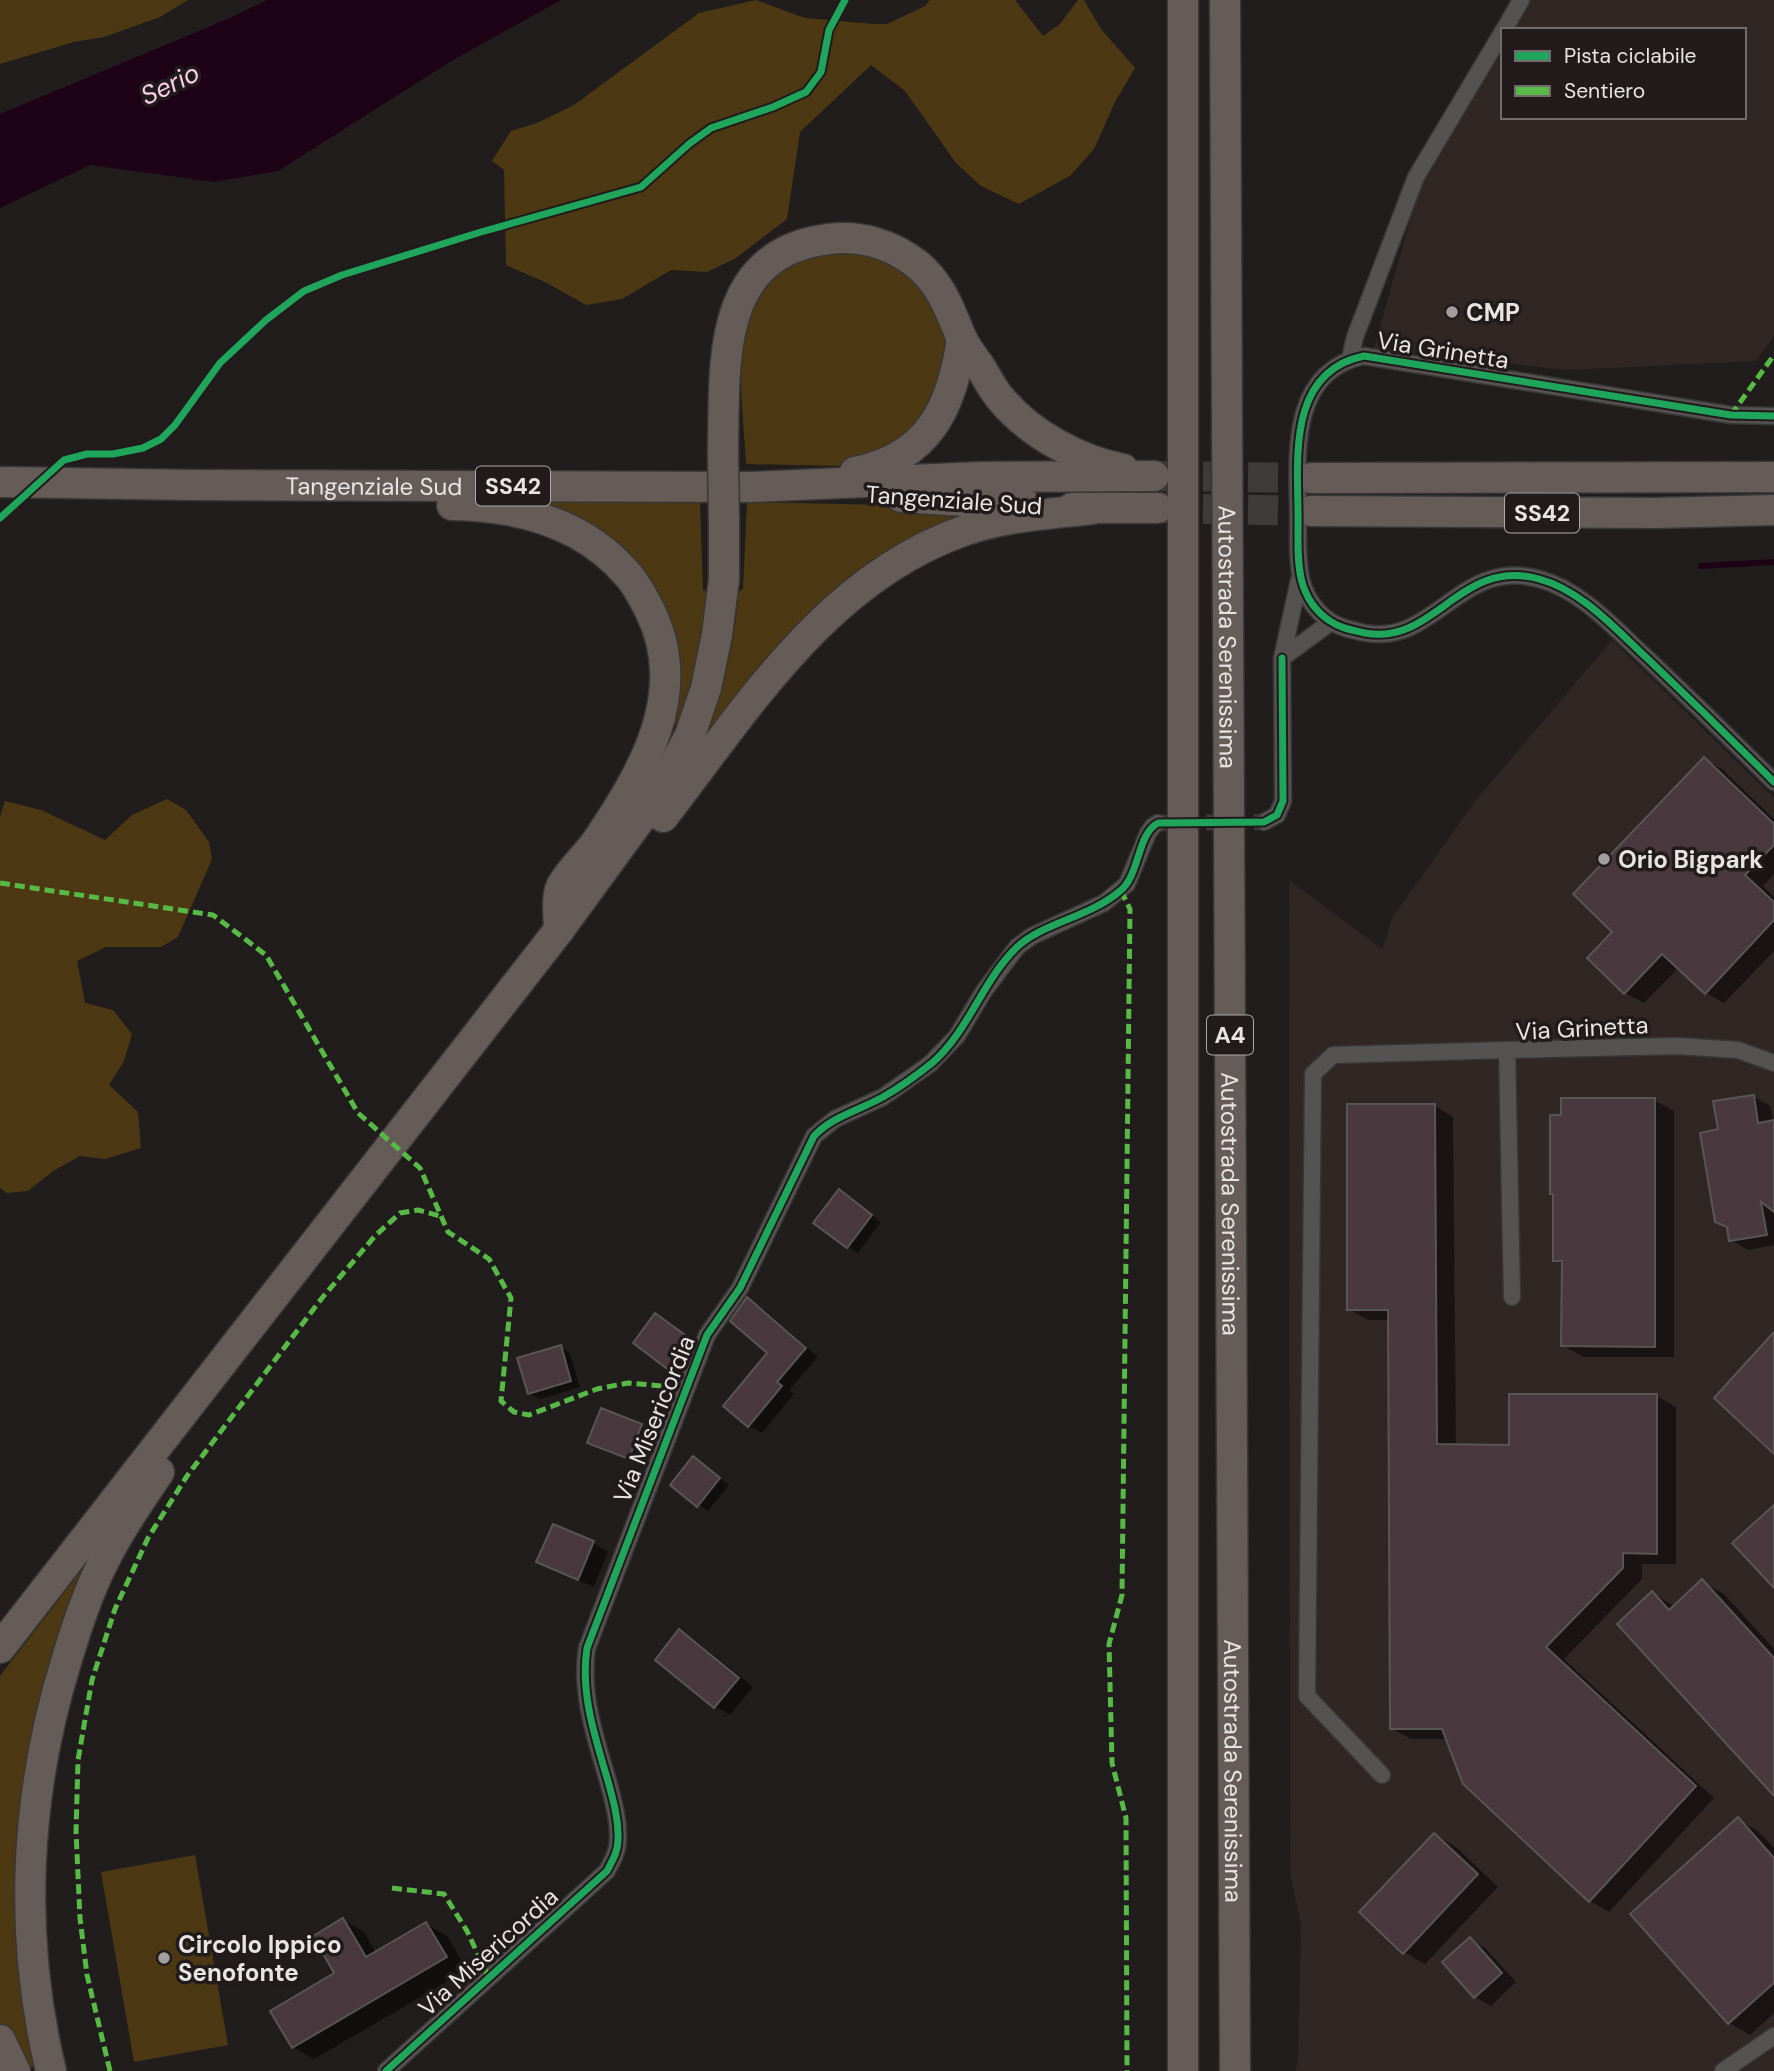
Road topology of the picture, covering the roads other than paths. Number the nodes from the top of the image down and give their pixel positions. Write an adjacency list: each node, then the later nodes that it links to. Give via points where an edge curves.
1 (1183, 0): 38 (highway, Autostrada Serenissima / A4)
2 (1225, 0): 39 (highway, Autostrada Serenissima / A4)
3 (1521, 0): 4 (street)
4 (1504, 28)
5 (1501, 33): 7 (street, via 1416,177)
6 (962, 339): 13 (highway, via 942,412 911,450 859,471); 13 (highway, Tangenziale Sud / SS42, via 999,398 1033,429 1091,459 1154,476 981,477); 24 (highway, bridge, via 953,314 920,267 874,242 817,241 775,259 754,277 739,300 728,331 724,579 706,688 690,735 662,789)
7 (1350, 359): 8 (street, Via Grinetta, via 1364,356 1731,415); 18 (street, Via Grinetta, via 1318,383 1297,439)
8 (1774, 416)
9 (1774, 477): 10 (highway, SS42)
10 (1311, 478)
11 (0, 482): 12 (highway, Tangenziale Sud / SS42)
12 (275, 485): 13 (highway, Tangenziale Sud / SS42); 24 (highway, via 339,500 486,505 527,514 560,524 591,541 633,580 657,625 663,649 665,695 660,722 624,800 561,888)
13 (751, 487): 15 (highway, Tangenziale Sud / SS42)
14 (1158, 508): 15 (highway, Tangenziale Sud / SS42)
15 (1092, 509): 24 (highway, via 1009,518 966,530 894,564 853,592 802,641 750,703 592,912)
16 (1774, 510): 17 (highway, SS42)
17 (1311, 512)
18 (1299, 580): 19 (street, Via Grinetta, via 1316,610); 20 (street)
19 (1331, 622): 20 (street); 21 (street, via 1374,635 1396,633 1483,581 1510,576 1538,578 1562,587 1599,614)
20 (1282, 658): 22 (street, via 1283,801 1277,815)
21 (1774, 782)
22 (1264, 822)
23 (1158, 823): 37 (street, Via Misericordia, via 1148,833 1127,884 1104,903 1017,947 957,1036 930,1064 814,1136 740,1288 707,1335 587,1647 584,1683 615,1808 615,1856 607,1871)
24 (559, 930): 27 (highway)
25 (1507, 1050): 26 (street, Via Grinetta, via 1678,1046 1738,1050); 28 (street, Via Grinetta); 32 (street, via 1333,1055 1313,1074 1307,1696)
26 (1774, 1063)
27 (292, 1271): 29 (highway); 36 (highway, via 262,1336 165,1463 105,1558 63,1670 40,1768 29,1882 35,1987)
28 (1512, 1297)
29 (33, 1605): 30 (highway); 31 (highway)
30 (0, 1632)
31 (0, 1648)
32 (1382, 1776)
33 (1774, 2036): 40 (street)
34 (0, 2039): 35 (highway)
35 (15, 2071)
36 (51, 2071)
37 (386, 2071)
38 (1183, 2071)
39 (1235, 2071)
40 (1723, 2071)

